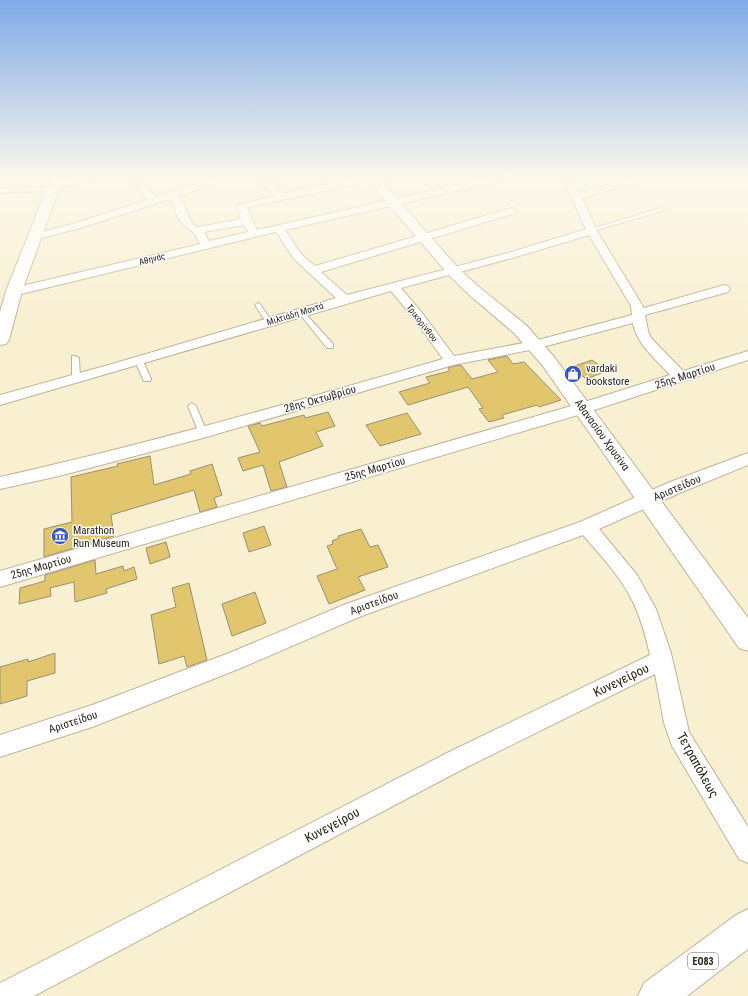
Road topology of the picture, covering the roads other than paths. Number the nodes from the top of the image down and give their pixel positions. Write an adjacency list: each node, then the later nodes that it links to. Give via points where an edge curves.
1 (38, 224): 16 (main road)
2 (81, 224): 16 (street)
3 (188, 224): 12 (street)
4 (228, 224): 12 (street)
5 (249, 224): 14 (street)
6 (293, 224): 11 (street, Αθηνάς)
7 (413, 224): 15 (main road, Αθανασίου Χρυσίνα)
8 (464, 224): 15 (street)
9 (589, 224): 13 (street)
10 (611, 224): 13 (lane)
11 (278, 228): 14 (street, Αθηνάς); 19 (street, via 298,258)
12 (197, 230): 17 (street)
13 (592, 230): 18 (street, Μιλτιάδη Μαντά); 26 (street, via 637,306)
14 (254, 234): 17 (street, Αθηνάς)
15 (423, 236): 18 (main road, Αθανασίου Χρυσίνα); 19 (street)
16 (33, 237): 22 (main road)
17 (206, 245): 22 (street, Αθηνάς)
18 (453, 270): 20 (street, Μιλτιάδη Μαντά); 29 (main road, Αθανασίου Χρυσίνα)
19 (312, 271): 23 (street)
20 (393, 286): 23 (street, Μιλτιάδη Μαντά); 34 (street, Τρικορίνθου)
21 (724, 289): 26 (street, 28ης Οκτωβρίου)
22 (9, 292): 28 (main road)
23 (345, 299): 25 (street, Μιλτιάδη Μαντά)
24 (258, 306): 27 (lane)
25 (301, 312): 27 (street, Μιλτιάδη Μαντά); 30 (lane)
26 (639, 315): 29 (street, 28ης Οκτωβρίου); 35 (street, via 645,340)
27 (268, 322): 33 (street, Μιλτιάδη Μαντά)
28 (0, 340)
29 (534, 345): 34 (street, 28ης Οκτωβρίου); 40 (main road, Αθανασίου Χρυσίνα)
30 (330, 346)
31 (748, 355): 35 (street, 25ης Μαρτίου)
32 (75, 358): 36 (lane)
33 (139, 361): 36 (street, Μιλτιάδη Μαντά); 37 (lane)
34 (451, 361): 41 (street, 28ης Οκτωβρίου)
35 (680, 377): 40 (street, 25ης Μαρτίου)
36 (76, 379): 38 (street, Μιλτιάδη Μαντά)
37 (147, 379)
38 (0, 400)
39 (192, 406): 41 (lane)
40 (583, 408): 44 (main road, Αθανασίου Χρυσίνα); 46 (street, 25ης Μαρτίου)
41 (203, 433): 43 (street, 28ης Οκτωβρίου)
42 (748, 459): 44 (street, Αριστείδου)
43 (0, 483)
44 (649, 500): 45 (street, Αριστείδου); 47 (main road, Αθανασίου Χρυσίνα)
45 (586, 527): 48 (street, Τετραπόλεως, via 636,590 652,627); 49 (street, Αριστείδου, via 353,610 234,661 95,715)
46 (0, 579)
47 (748, 639)
48 (662, 660): 50 (street, Τετραπόλεως, via 680,738); 52 (street, Κυνεγείρου, via 455,761)
49 (0, 746)
50 (748, 850)
51 (748, 927): 53 (main road, ΕΟ83)
52 (4, 996)
53 (657, 996)

